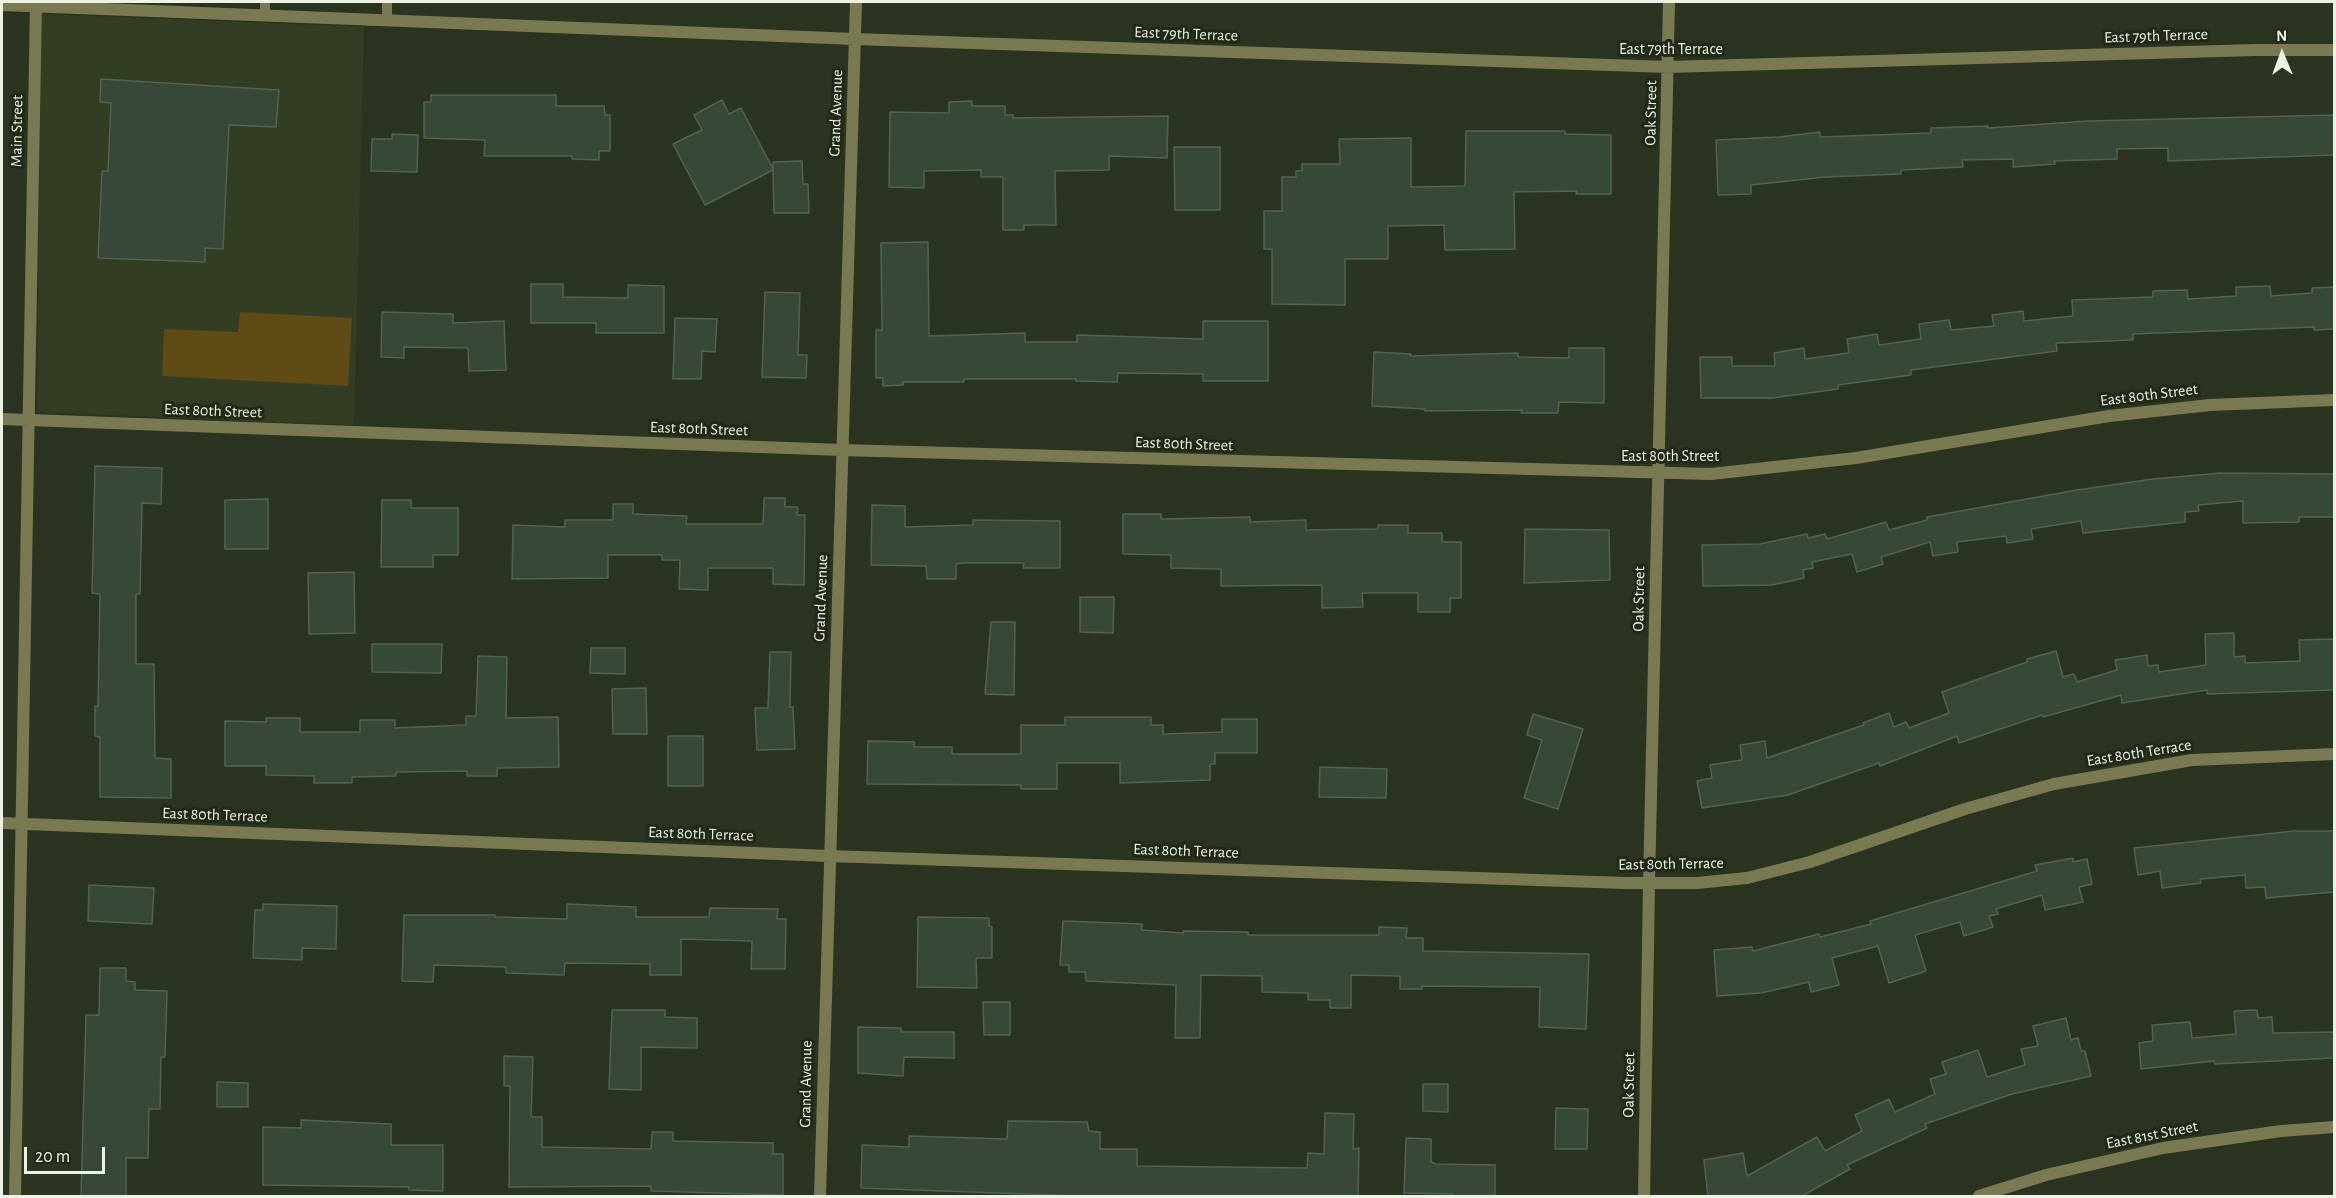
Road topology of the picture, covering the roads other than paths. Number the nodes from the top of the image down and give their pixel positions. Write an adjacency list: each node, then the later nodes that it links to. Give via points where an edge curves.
1 (265, 2): 7 (lane)
2 (387, 2): 8 (lane)
3 (856, 2): 9 (street, Grand Avenue)
4 (1669, 2): 11 (street, Oak Street)
5 (36, 4): 6 (street, East 79th Terrace); 7 (street, East 79th Terrace); 14 (street, Main Street)
6 (2, 5)
7 (265, 15): 8 (street, East 79th Terrace)
8 (387, 20): 9 (street, East 79th Terrace)
9 (855, 39): 11 (street, East 79th Terrace); 15 (street, Grand Avenue)
10 (2334, 51): 11 (street, East 79th Terrace, via 2244,50)
11 (1668, 68): 16 (street, Oak Street)
12 (2334, 400): 16 (street, East 80th Street, via 2210,405 2109,416 1856,459 1711,474)
13 (2, 419): 14 (street, East 80th Street)
14 (28, 420): 15 (street, East 80th Street); 19 (street, Main Street)
15 (842, 450): 16 (street, East 80th Street); 20 (street, Grand Avenue)
16 (1659, 474): 21 (street, Oak Street)
17 (2334, 754): 21 (street, East 80th Terrace, via 2192,760 2054,784 1965,809 1810,862 1747,878)
18 (2, 824): 19 (street, East 80th Terrace)
19 (21, 824): 20 (street, East 80th Terrace); 23 (street, Main Street)
20 (829, 856): 21 (street, East 80th Terrace); 24 (street, Grand Avenue)
21 (1649, 883): 25 (street, Oak Street)
22 (2334, 1127): 26 (street, East 81st Street, via 2163,1148 2046,1175)
23 (15, 1197)
24 (820, 1197)
25 (1644, 1197)
26 (1979, 1197)

